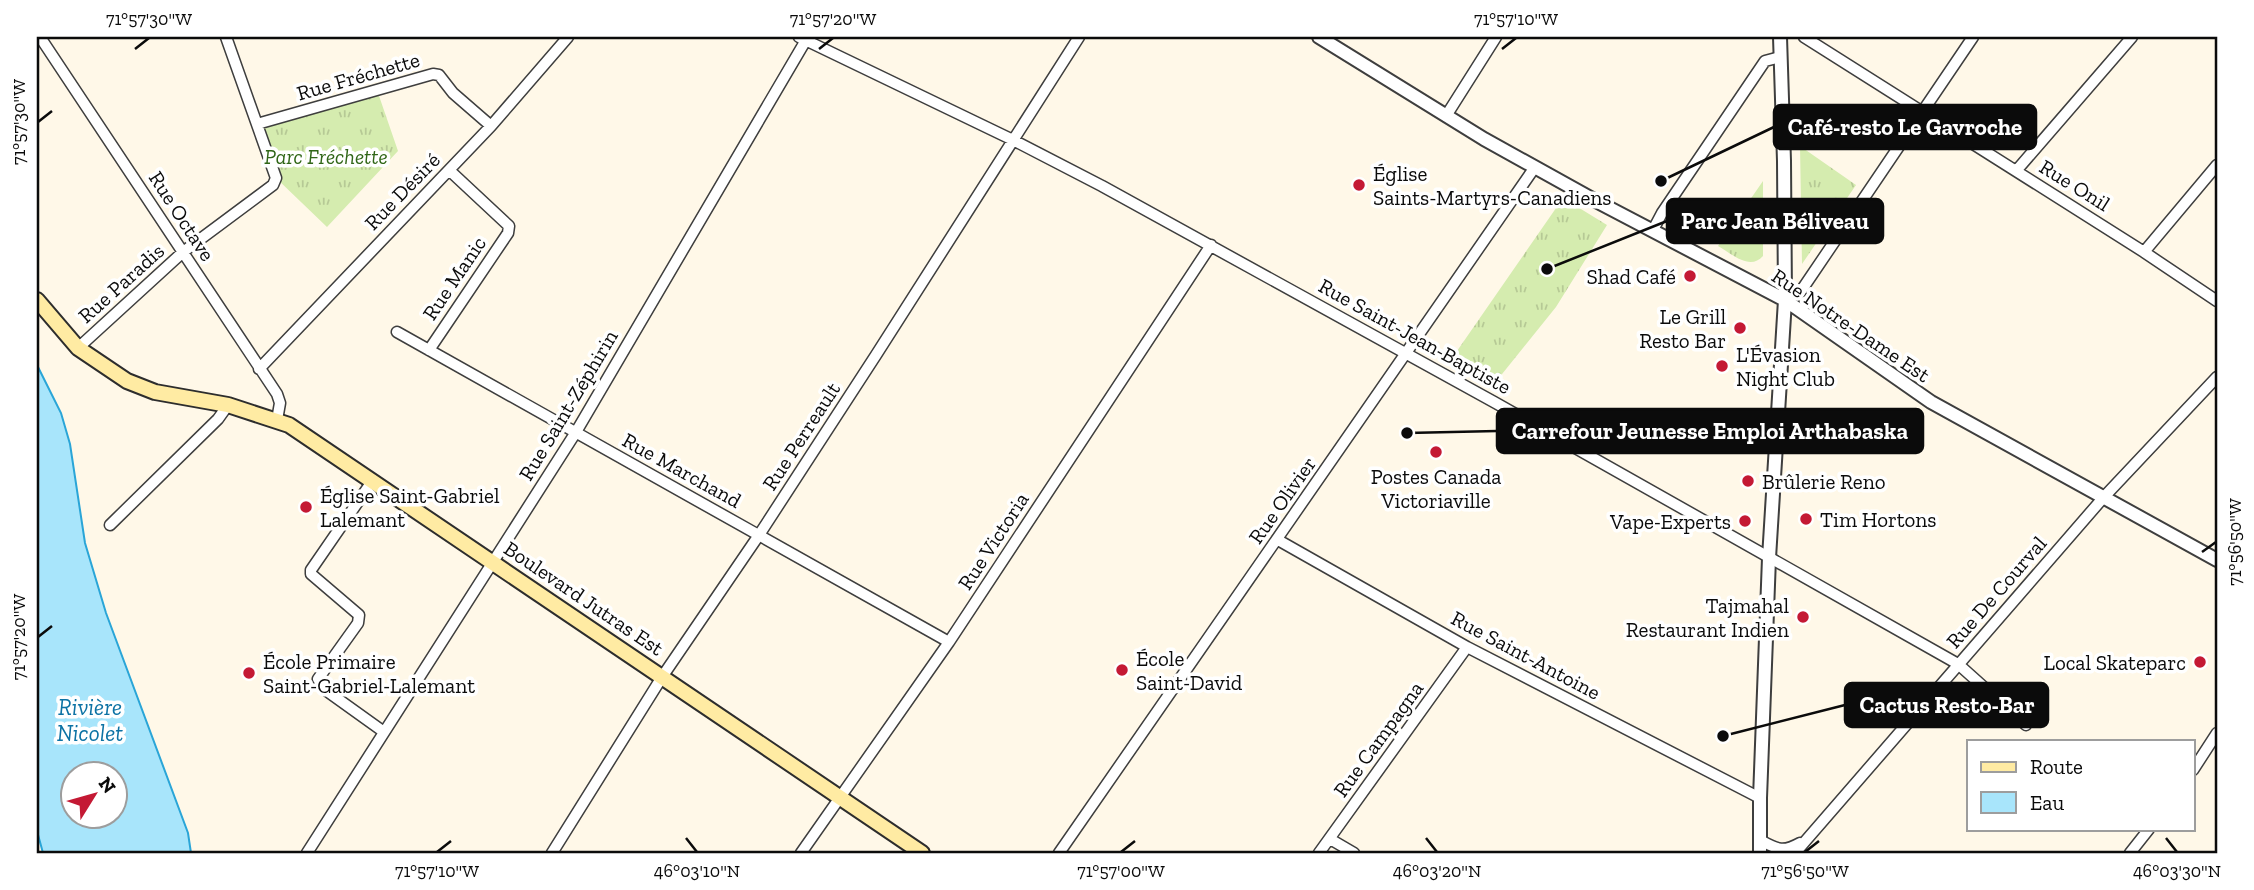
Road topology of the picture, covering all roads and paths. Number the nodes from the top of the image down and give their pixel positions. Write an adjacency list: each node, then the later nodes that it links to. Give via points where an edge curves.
1 (40, 37): 24 (street, Rue Octave)
2 (226, 37): 15 (street)
3 (568, 37): 16 (street, Rue Désiré)
4 (1079, 37): 17 (street, Rue Perreault)
5 (1320, 37): 14 (street, Rue Notre-Dame Est)
6 (1496, 37): 14 (street)
7 (1780, 37): 12 (street)
8 (1804, 37): 13 (street, Rue Onil)
9 (1973, 37): 13 (street)
10 (2132, 37): 21 (street)
11 (802, 38): 17 (street, Rue Saint-Jean-Baptiste); 37 (street, Rue Saint-Zéphirin)
12 (1780, 57): 22 (street, via 1765,61); 27 (street)
13 (1923, 111): 21 (street, Rue Onil); 27 (street, via 1801,291)
14 (1446, 116): 19 (street, Rue Notre-Dame Est)
15 (257, 124): 16 (street, Rue Fréchette, via 433,74); 24 (street, Rue Paradis, via 276,178 274,185)
16 (491, 126): 20 (street, Rue Désiré)
17 (1013, 140): 23 (street, Rue Saint-Jean-Baptiste); 41 (street, Rue Perreault)
18 (2217, 165): 25 (street)
19 (1535, 167): 22 (street, Rue Notre-Dame Est); 32 (street, Rue Olivier)
20 (449, 170): 31 (street, Rue Manic, via 509,226); 33 (street, Rue Désiré)
21 (2016, 171): 25 (street, Rue Onil)
22 (1653, 230): 27 (street, Rue Notre-Dame Est)
23 (1212, 245): 32 (street, Rue Saint-Jean-Baptiste); 46 (street, Rue Victoria)
24 (183, 252): 30 (street, Rue Paradis); 33 (street, Rue Octave)
25 (2144, 252): 28 (street, Rue Onil)
26 (37, 300): 30 (main road, Boulevard Jutras Est)
27 (1785, 300): 39 (street, Rue Notre-Dame Est, via 1931,402); 43 (street)
28 (2217, 301)
29 (397, 332): 31 (street, Rue Marchand)
30 (78, 348): 35 (main road, Boulevard Jutras Est, via 137,385)
31 (429, 350): 37 (street, Rue Marchand)
32 (1406, 354): 42 (street, Rue Olivier); 43 (street, Rue Saint-Jean-Baptiste)
33 (259, 369): 36 (street, Rue Octave, via 277,394)
34 (2217, 377): 39 (street, Rue De Courval)
35 (228, 405): 36 (main road, Boulevard Jutras Est); 40 (street)
36 (277, 420): 38 (main road, Boulevard Jutras Est)
37 (576, 432): 41 (street, Rue Marchand); 45 (street, Rue Saint-Zéphirin)
38 (373, 480): 45 (main road, Boulevard Jutras Est); 51 (street, via 311,570 313,578 359,615 318,679 324,689)
39 (2104, 498): 44 (street, Rue Notre-Dame Est); 48 (street, Rue De Courval)
40 (110, 526)
41 (759, 535): 46 (street, Rue Marchand); 49 (street, Rue Perreault)
42 (1278, 540): 47 (street, Rue Saint-Antoine); 64 (street, Rue Olivier)
43 (1769, 558): 48 (street, Rue Saint-Jean-Baptiste); 55 (street)
44 (2217, 560)
45 (494, 562): 49 (main road, Boulevard Jutras Est); 51 (street, Rue Saint-Zéphirin)
46 (950, 642): 54 (street, Rue Victoria)
47 (1467, 647): 55 (street, Rue Saint-Antoine); 58 (street, Rue Campagna)
48 (1958, 664): 50 (street, Rue Saint-Jean-Baptiste); 57 (street, Rue De Courval)
49 (662, 677): 54 (main road, Boulevard Jutras Est); 61 (street, Rue Perreault)
50 (2026, 724)
51 (384, 732): 60 (street, Rue Saint-Zéphirin)
52 (2217, 733): 53 (street)
53 (2194, 768)
54 (840, 798): 62 (street, Rue Victoria); 63 (main road, Boulevard Jutras Est)
55 (1760, 798): 59 (street)
56 (2148, 830): 68 (street)
57 (1809, 837): 59 (street, Rue De Courval, via 1789,849); 67 (street, Rue De Courval)
58 (1330, 839): 65 (street, Rue Campagna); 66 (street)
59 (1760, 847)
60 (307, 853)
61 (552, 853)
62 (801, 853)
63 (922, 853)
64 (1059, 853)
65 (1320, 853)
66 (1354, 853)
67 (1795, 853)
68 (2130, 853)

